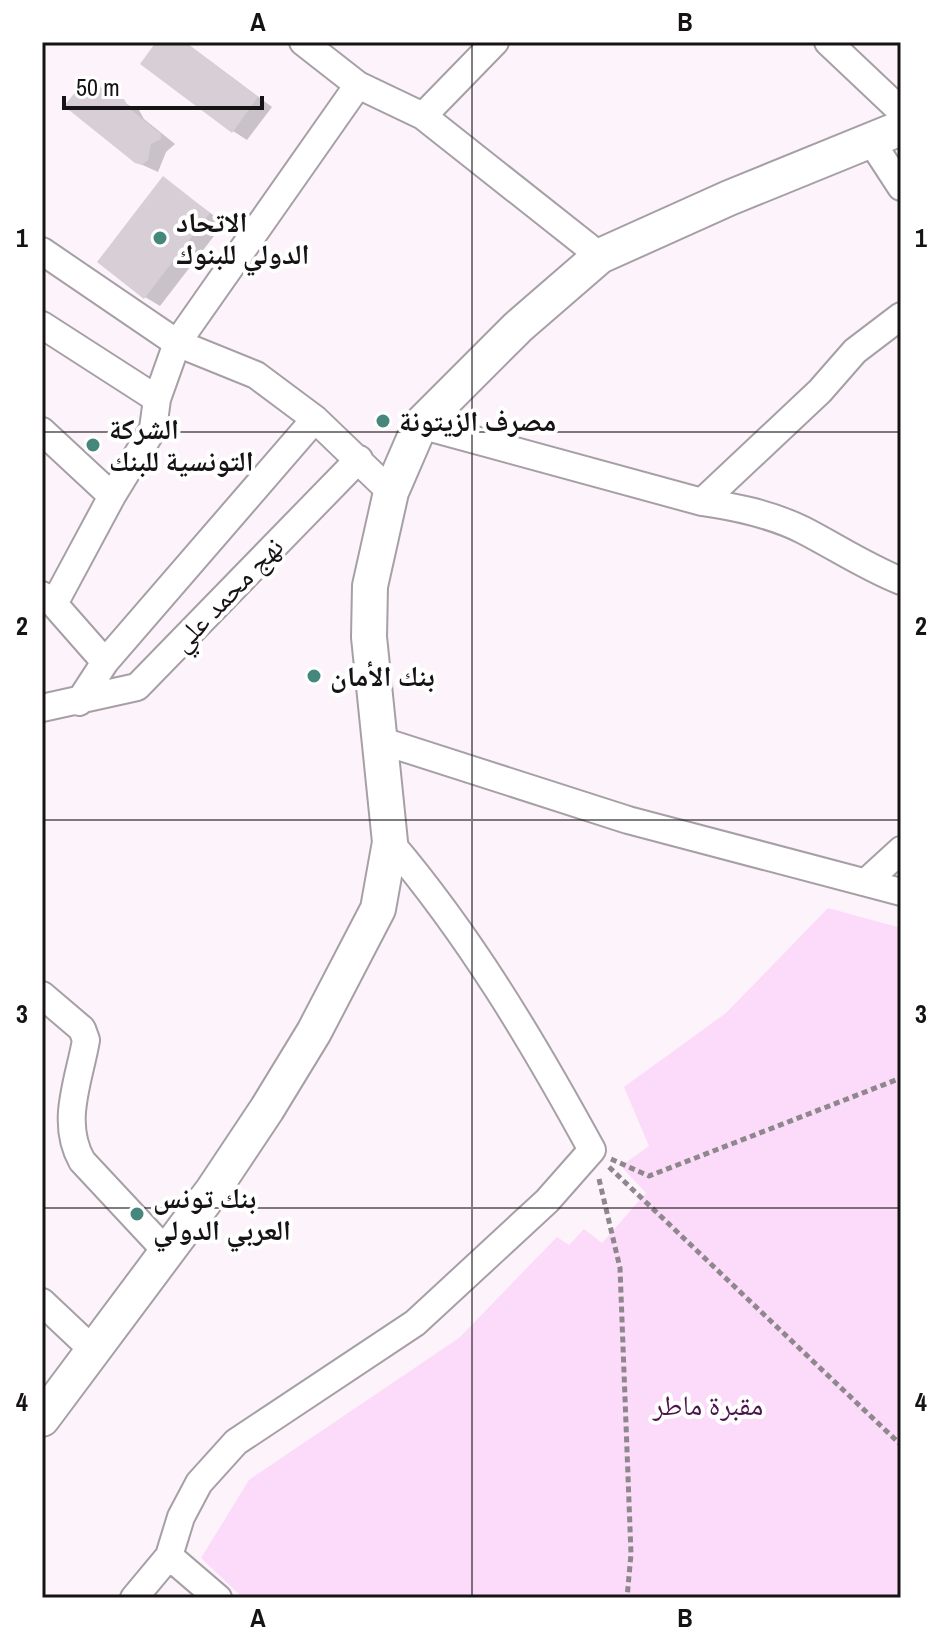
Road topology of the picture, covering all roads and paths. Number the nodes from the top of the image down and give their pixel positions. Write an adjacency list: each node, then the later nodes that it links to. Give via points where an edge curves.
1 (303, 42): 4 (street)
2 (495, 42): 6 (street)
3 (828, 42): 5 (street)
4 (358, 85): 6 (street); 13 (street)
5 (901, 111)
6 (423, 116): 10 (street)
7 (886, 134): 8 (street); 10 (main road)
8 (901, 187)
9 (42, 251): 13 (street)
10 (600, 256): 16 (main road, via 518,327)
11 (901, 316): 21 (street, via 855,351)
12 (42, 325): 14 (street)
13 (177, 343): 14 (street); 15 (street, via 256,375)
14 (157, 399): 20 (street, via 153,429)
15 (315, 419): 18 (street); 24 (street, نهج محمد علي)
16 (420, 425): 19 (main road); 21 (street)
17 (46, 443): 20 (street)
18 (359, 459): 19 (street); 25 (street, نهج محمد علي, via 137,687)
19 (391, 492): 27 (main road, via 370,586 369,637)
20 (112, 496): 23 (street)
21 (702, 502): 22 (street, via 748,509 801,528 865,567)
22 (901, 581)
23 (48, 599): 24 (street)
24 (105, 662): 25 (street, نهج محمد علي)
25 (79, 702): 26 (street, نهج محمد علي)
26 (42, 708)
27 (382, 741): 28 (main road); 30 (street, via 628,820)
28 (390, 842): 34 (street, via 443,904 539,1051); 35 (main road, via 385,887 370,930 314,1032 213,1190)
29 (901, 850): 30 (street)
30 (866, 882): 31 (street)
31 (901, 892)
32 (42, 995): 35 (street, via 82,1029 86,1040 70,1121 74,1148)
33 (901, 1078): 34 (path, via 649,1176)
34 (592, 1150): 39 (path); 40 (street, via 547,1201 415,1323 236,1442 199,1483); 43 (path, via 620,1268 631,1554)
35 (166, 1251): 37 (main road)
36 (42, 1302): 37 (street)
37 (95, 1352): 38 (main road)
38 (42, 1419)
39 (901, 1445)
40 (169, 1556): 41 (street); 42 (street)
41 (134, 1598)
42 (218, 1598)
43 (627, 1598)

